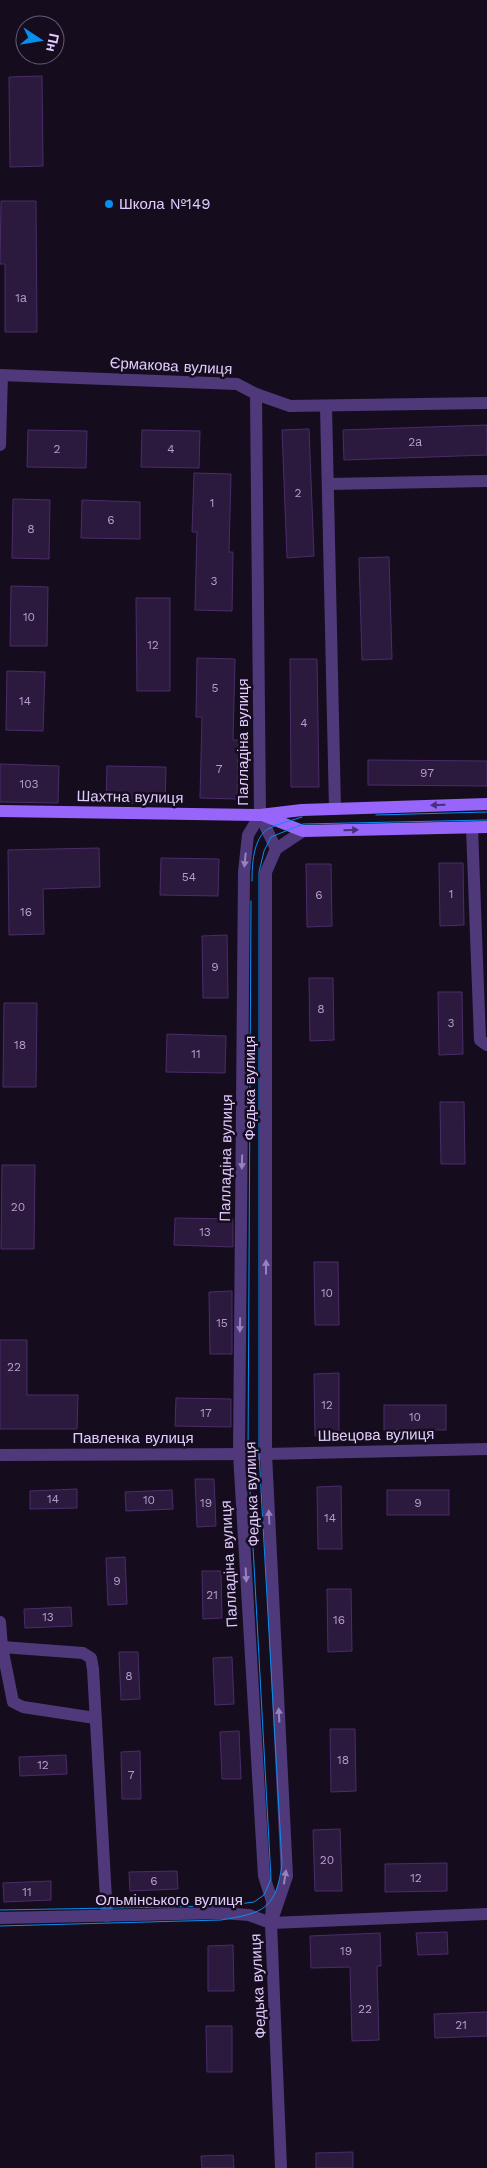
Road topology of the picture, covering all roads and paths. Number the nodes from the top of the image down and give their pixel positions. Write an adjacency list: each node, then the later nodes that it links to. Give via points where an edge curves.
1 (1, 375): 2 (street, Єрмакова вулиця, via 237,384); 5 (street)
2 (256, 394): 4 (street, Єрмакова вулиця, via 290,406); 11 (street, Палладіна вулиця)
3 (487, 403): 4 (street, Єрмакова вулиця)
4 (326, 406): 7 (street)
5 (0, 445)
6 (487, 481): 7 (street)
7 (328, 484): 9 (street)
8 (487, 804): 9 (main road, Шахтна вулиця, one-way to 9)
9 (335, 808): 11 (main road, Шахтна вулиця)
10 (0, 811): 11 (main road, Шахтна вулиця)
11 (260, 814): 14 (main road, Шахтна вулиця); 15 (street); 18 (street, Палладіна вулиця, one-way to 18, via 248,835 244,872)
12 (472, 828): 13 (main road, Шахтна вулиця); 14 (main road, Шахтна вулиця, one-way to 12); 16 (street, via 480,1040)
13 (487, 828)
14 (303, 831): 15 (street)
15 (276, 849): 19 (street, Федька вулиця, one-way to 15, via 266,872)
16 (487, 1045)
17 (487, 1449): 19 (street, Швецова вулиця)
18 (239, 1454): 19 (street, Павленка вулиця); 20 (street, Павленка вулиця); 27 (street, Палладіна вулиця, one-way to 27, via 264,1876 272,1901)
19 (266, 1454): 27 (street, Федька вулиця, one-way to 19, via 287,1876)
20 (0, 1455)
21 (0, 1622): 22 (street)
22 (2, 1647): 23 (street, via 13,1702 23,1707); 23 (street, via 83,1653 91,1658)
23 (95, 1718): 25 (street)
24 (487, 1914): 27 (street, Ольмінського вулиця)
25 (107, 1916): 26 (street, Ольмінського вулиця); 27 (street, Ольмінського вулиця, via 222,1913 249,1915)
26 (0, 1918)
27 (271, 1923): 28 (street, Федька вулиця)
28 (281, 2168)

